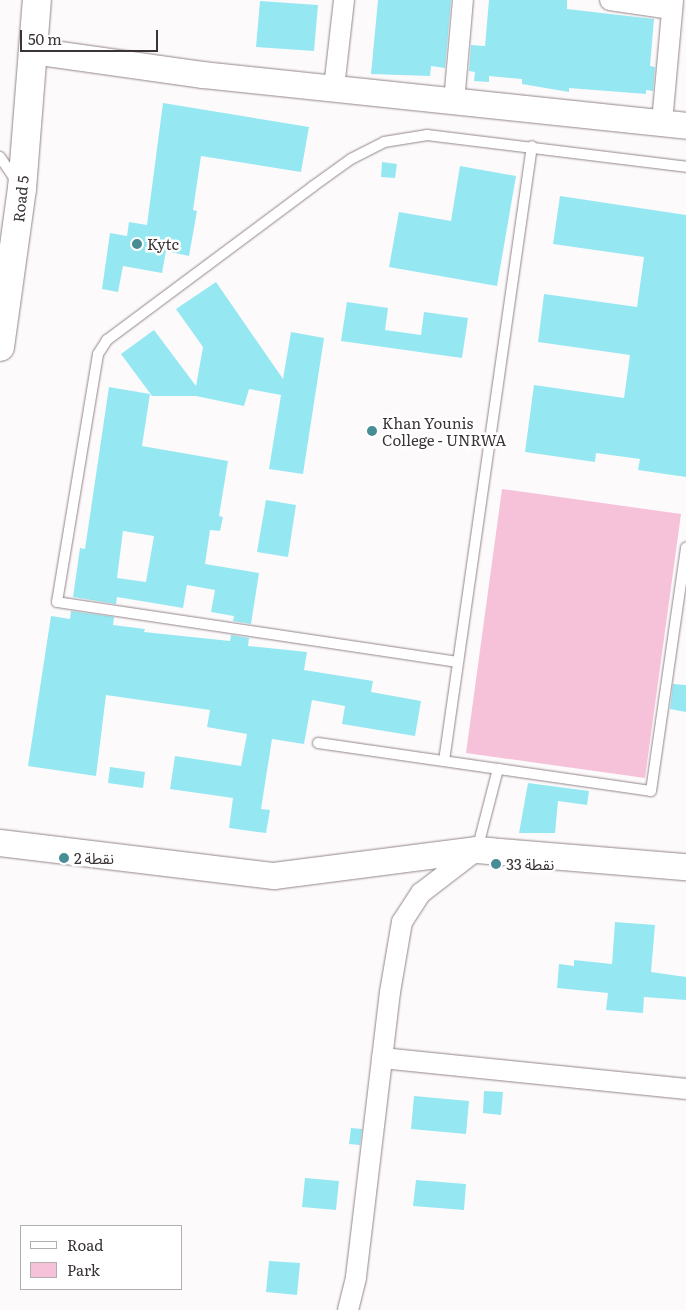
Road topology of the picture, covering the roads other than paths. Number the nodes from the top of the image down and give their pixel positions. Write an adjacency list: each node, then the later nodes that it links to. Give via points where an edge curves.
1 (37, 0): 6 (main road, Road 5)
2 (344, 0): 7 (street)
3 (463, 0): 8 (street)
4 (610, 0): 5 (street)
5 (672, 4): 9 (street)
6 (32, 51): 7 (street, via 203,75); 13 (main road, Road 5)
7 (334, 88): 8 (street)
8 (454, 102): 9 (street)
9 (674, 124)
10 (532, 146): 12 (lane); 16 (lane); 16 (lane, via 426,135 384,142 351,159 107,340 98,354 57,602)
11 (0, 157): 13 (lane)
12 (686, 167)
13 (22, 188): 14 (main road, Road 5)
14 (0, 347)
15 (686, 548): 19 (lane, via 651,792)
16 (458, 662): 18 (lane)
17 (318, 742): 18 (lane)
18 (444, 761): 19 (lane)
19 (498, 769): 21 (lane)
20 (0, 843): 21 (street, via 274,876)
21 (477, 850): 22 (street); 23 (street, via 422,893 402,922)
22 (686, 867)
23 (382, 1058): 24 (street); 25 (street, via 356,1277)
24 (686, 1089)
25 (348, 1310)

